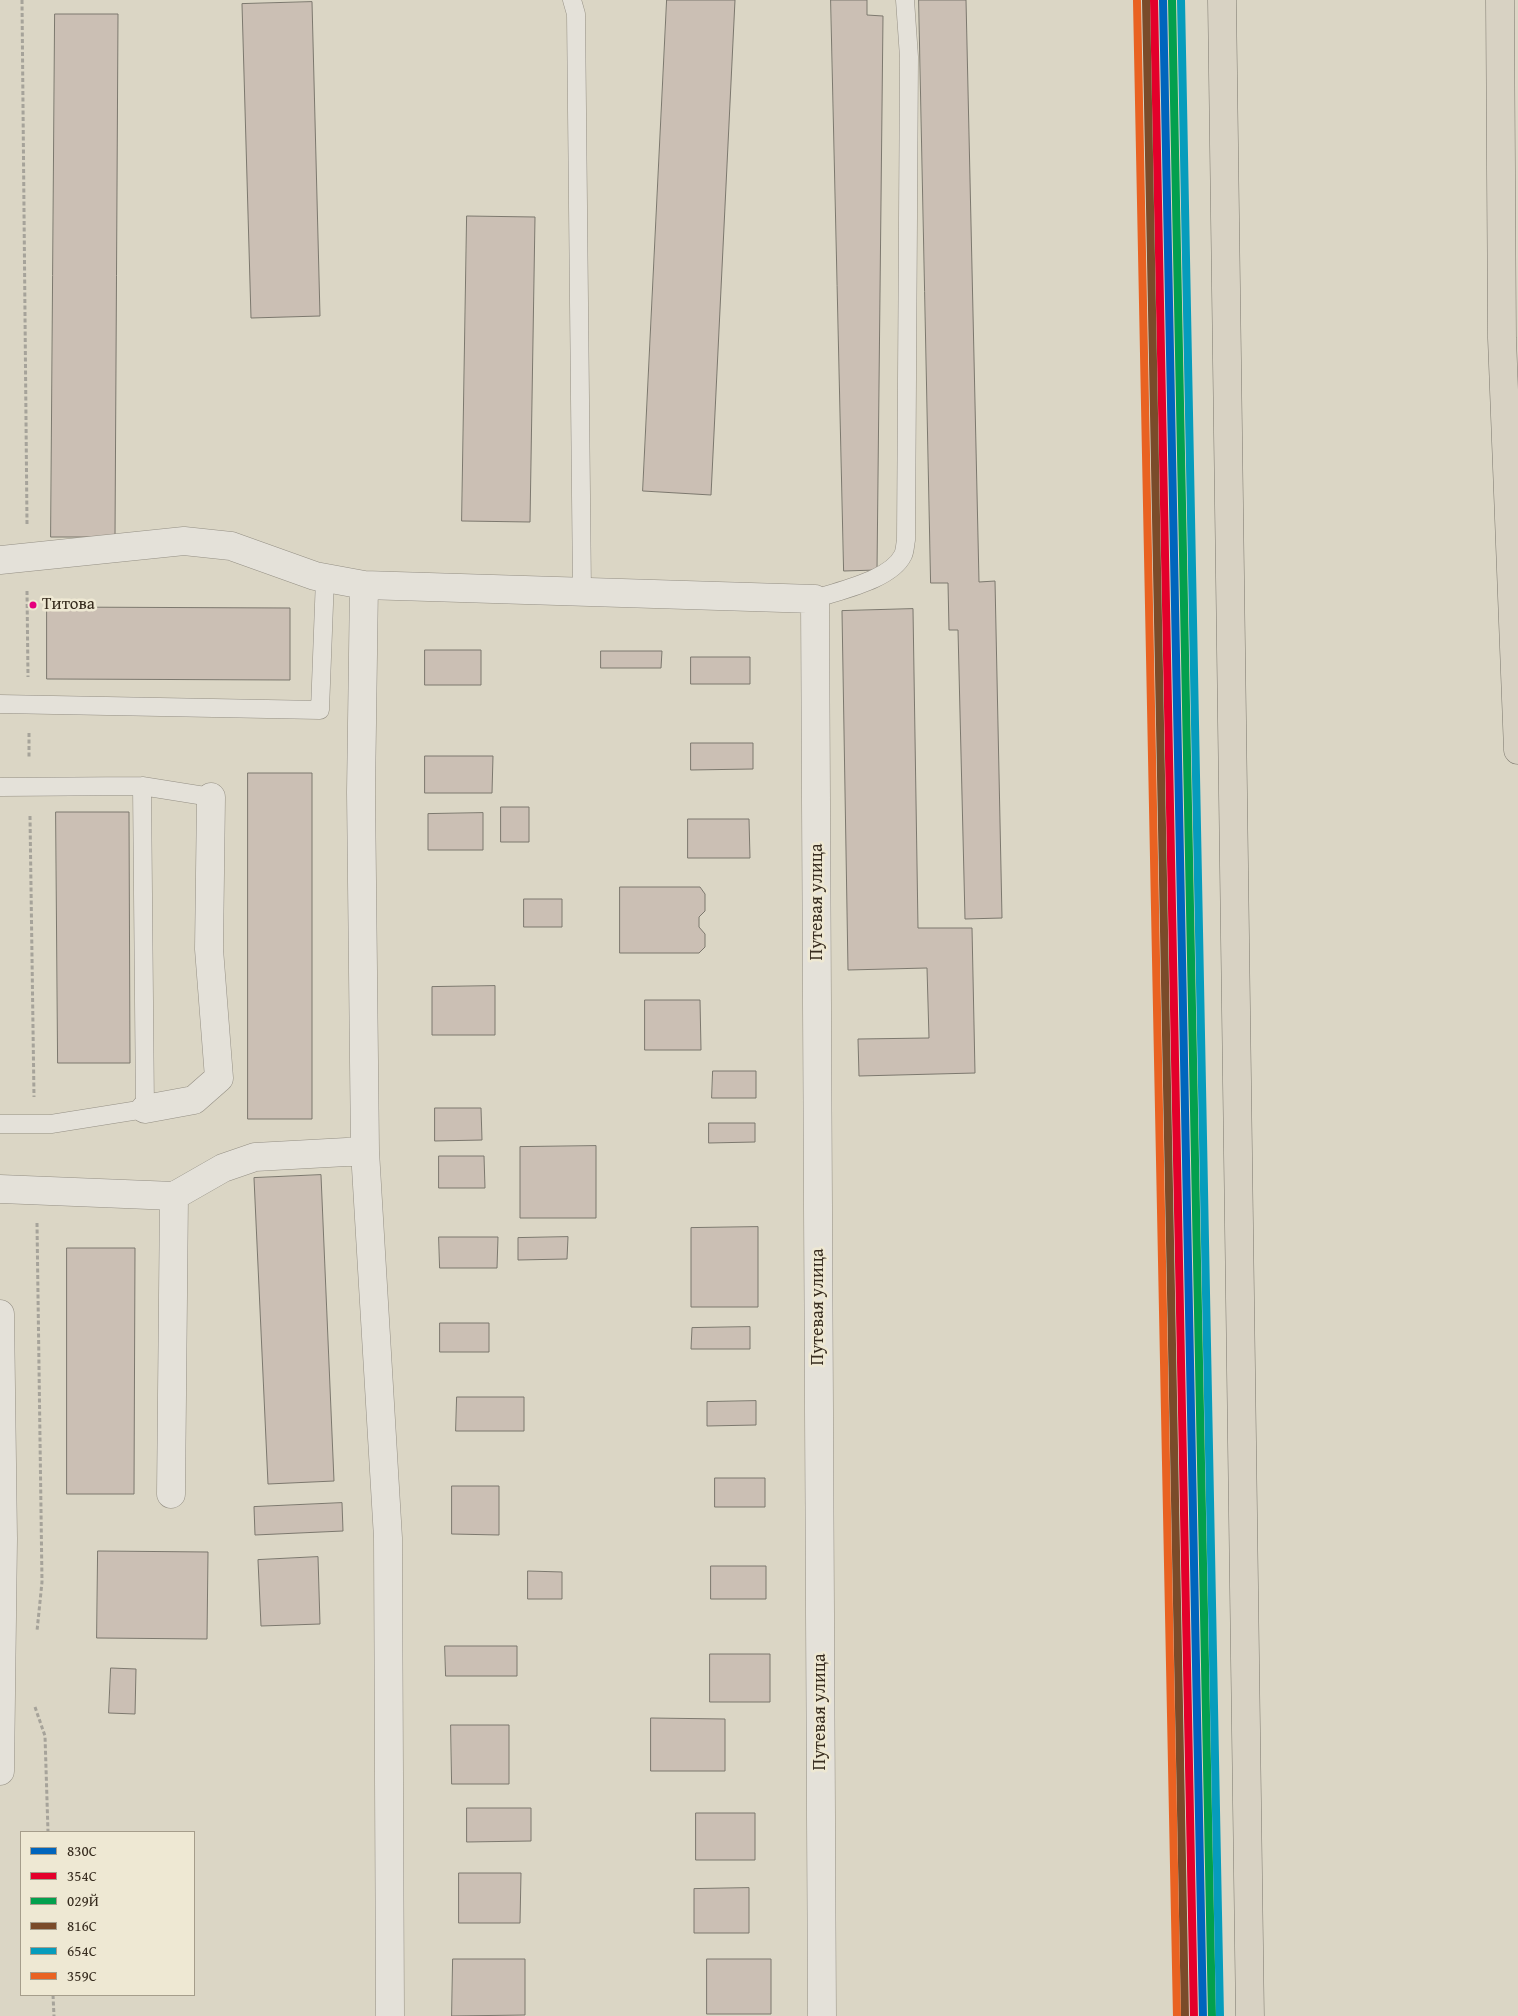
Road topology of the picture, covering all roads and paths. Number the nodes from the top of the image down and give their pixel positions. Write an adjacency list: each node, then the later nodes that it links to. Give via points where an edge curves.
1 (22, 0): 8 (path)
2 (572, 0): 12 (lane, via 576,14)
3 (905, 0): 13 (lane, via 909,57 906,540 903,555 881,576)
4 (1222, 0): 36 (main road)
5 (1500, 0): 6 (main road)
6 (1502, 338): 7 (lane); 16 (main road)
7 (1518, 384)
8 (27, 557): 9 (street); 10 (street, via 184,541 231,546); 15 (path)
9 (0, 560)
10 (325, 578): 11 (street); 15 (lane, via 320,710)
11 (364, 585): 12 (street); 24 (street, via 361,792)
12 (582, 591): 13 (street)
13 (815, 599): 39 (street, Путевая улица)
14 (0, 704): 15 (lane)
15 (28, 705): 19 (path)
16 (1518, 750)
17 (142, 786): 19 (lane); 20 (lane); 21 (lane)
18 (0, 787): 19 (lane)
19 (30, 787): 23 (path)
20 (211, 798): 21 (street, via 209,949 219,1078 194,1100)
21 (145, 1109): 23 (lane)
22 (0, 1124): 23 (lane)
23 (35, 1124)
24 (365, 1151): 27 (street, via 255,1157 224,1168); 38 (street, via 388,1538)
25 (0, 1189): 26 (street)
26 (36, 1191): 27 (street); 31 (path, via 42,1582)
27 (174, 1196): 29 (street)
28 (0, 1314): 30 (street)
29 (171, 1494)
30 (2, 1539): 33 (street)
31 (36, 1638)
32 (34, 1701): 34 (path, via 45,1736)
33 (0, 1771)
34 (48, 1831)
35 (53, 1996): 37 (path)
36 (1251, 2011)
37 (54, 2016)
38 (390, 2016)
39 (822, 2016)

